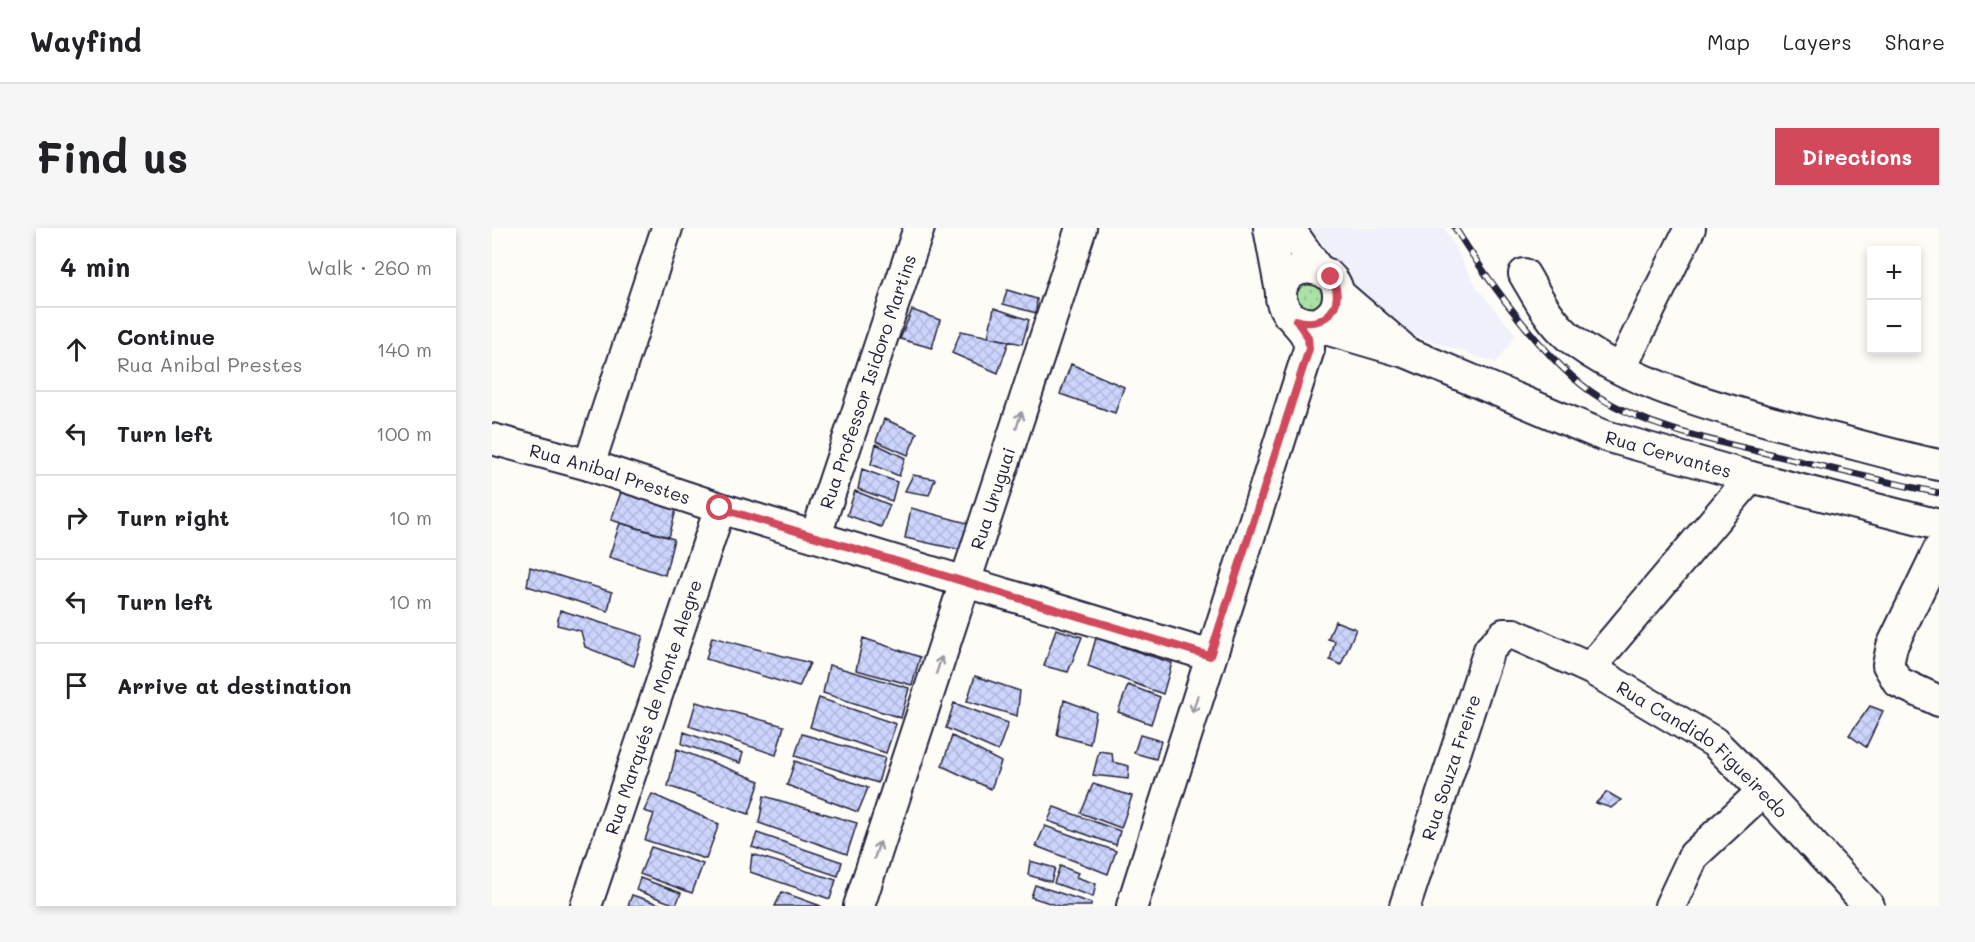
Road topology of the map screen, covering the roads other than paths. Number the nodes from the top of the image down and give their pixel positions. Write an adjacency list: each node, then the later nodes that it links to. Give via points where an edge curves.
1 (667, 228): 15 (street)
2 (918, 228): 20 (street, Rua Professor Isidoro Martins)
3 (1081, 228): 22 (street, Rua Uruguai, one-way to 3)
4 (1269, 228): 9 (street)
5 (1289, 228): 7 (street)
6 (1690, 228): 13 (street)
7 (1317, 268): 9 (street, via 1294,272); 10 (street, via 1331,277)
8 (1524, 274): 13 (street, via 1551,319 1570,338)
9 (1281, 291): 11 (street, via 1284,307)
10 (1338, 292): 11 (street, via 1329,316 1313,323); 12 (street, Rua Cervantes)
11 (1300, 322): 12 (street, Rua Cervantes); 24 (street, via 1309,349)
12 (1408, 353): 17 (street, Rua Cervantes, via 1602,435)
13 (1621, 368): 16 (street, via 1742,414)
14 (492, 439): 15 (street, Rua Anibal Prestes)
15 (589, 465): 18 (street, Rua Anibal Prestes)
16 (1939, 465)
17 (1750, 477): 19 (street, Rua Cervantes); 25 (street)
18 (720, 508): 20 (street, Rua Anibal Prestes); 29 (street, Rua Marqués de Monte Alegre)
19 (1939, 525)
20 (816, 536): 22 (street, Rua Anibal Prestes)
21 (1939, 549): 26 (street, via 1892,646 1888,665 1898,682)
22 (967, 580): 24 (street, Rua Anibal Prestes); 30 (street, Rua Uruguai, one-way to 22)
23 (1504, 634): 27 (street, Rua Candido Figueiredo, via 1514,634 1591,669 1714,742); 32 (street, Rua Souza Freire, via 1489,650)
24 (1210, 656): 31 (street, one-way to 31)
25 (1596, 662)
26 (1939, 701)
27 (1763, 791): 28 (street, Rua Candido Figueiredo); 33 (street, via 1694,855)
28 (1866, 905)
29 (586, 906)
30 (859, 906)
31 (1132, 906)
32 (1405, 906)
33 (1670, 906)

